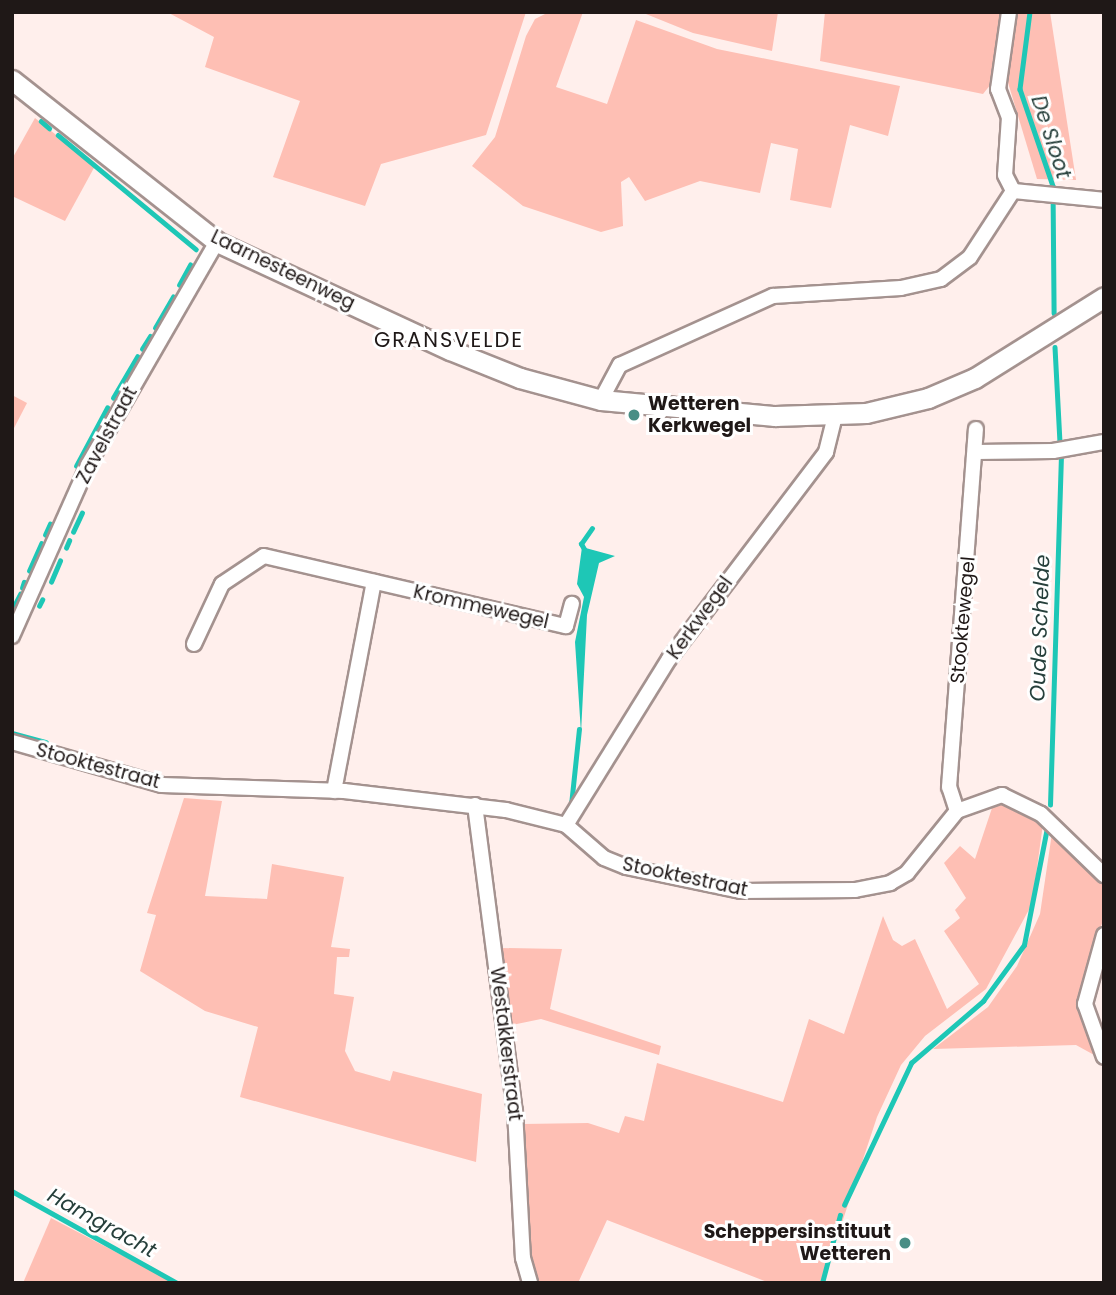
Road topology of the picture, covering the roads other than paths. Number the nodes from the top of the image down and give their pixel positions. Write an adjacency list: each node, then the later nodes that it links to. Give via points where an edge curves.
1 (1009, 12): 3 (street, via 998,89 1009,117 1005,175)
2 (12, 80): 5 (street, Laarnesteenweg)
3 (1013, 191): 4 (street); 7 (street, via 970,257 941,279 901,288 773,296 620,366)
4 (1104, 200)
5 (217, 242): 7 (street, Laarnesteenweg, via 450,350 549,388); 14 (street, Zavelstraat, via 88,465)
6 (1104, 297): 8 (street, Laarnesteenweg, via 975,378 928,398)
7 (601, 400): 8 (street, Laarnesteenweg, via 775,416)
8 (835, 415): 20 (street, Kerkwegel, via 826,452 669,659)
9 (976, 429): 11 (street, Stooktewegel)
10 (1104, 442): 11 (street, via 1070,450)
11 (976, 452): 19 (street, Stooktewegel, via 949,787)
12 (374, 582): 13 (street, Krommewegel, via 566,626); 15 (street, Krommewegel, via 264,556 222,584); 17 (street)
13 (572, 604)
14 (12, 636)
15 (194, 643)
16 (12, 742): 17 (street, Stooktestraat, via 162,785)
17 (334, 791): 18 (street, Stooktestraat)
18 (475, 805): 20 (street, Stooktestraat); 24 (street, Westakkerstraat, via 515,1111 523,1258)
19 (957, 811): 20 (street, Stooktestraat, via 907,873 890,883 802,893 741,891 625,867 574,838); 21 (street, via 1002,795 1041,814)
20 (566, 825)
21 (1104, 875)
22 (1104, 935): 23 (street, via 1085,1004)
23 (1104, 1057)
24 (530, 1283)

